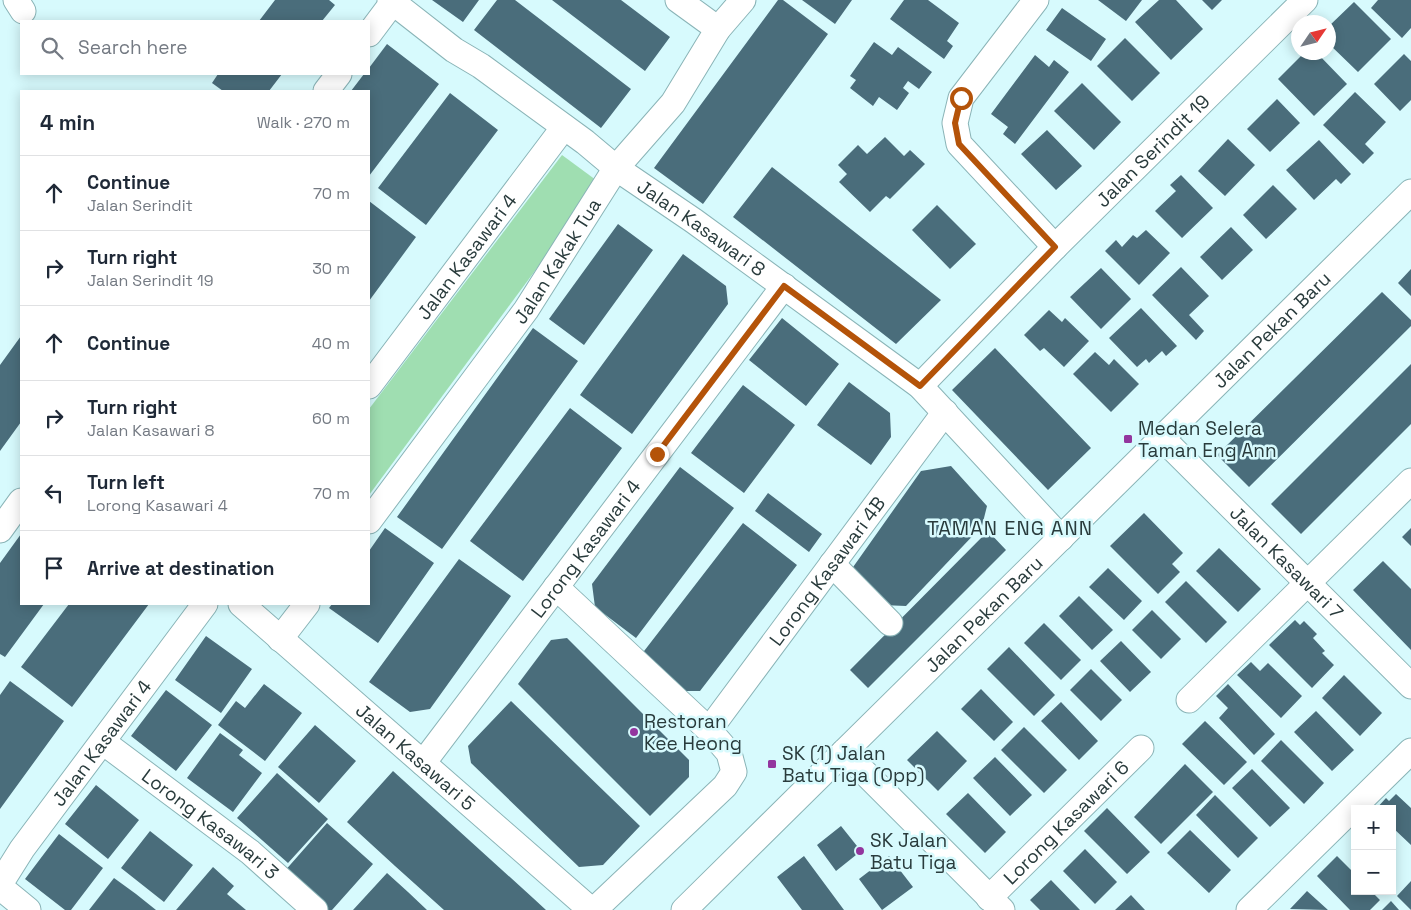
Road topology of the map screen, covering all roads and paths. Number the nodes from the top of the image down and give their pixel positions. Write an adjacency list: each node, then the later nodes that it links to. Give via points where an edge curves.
1 (678, 0): 6 (street)
2 (743, 0): 6 (street, Jalan Kakak Tua)
3 (1036, 0): 13 (street, via 961,98 955,123 959,144)
4 (1305, 0): 13 (street, Jalan Serindit 19)
5 (391, 1): 7 (street); 10 (street, Jalan Kasawari 8, via 454,50)
6 (718, 29): 11 (street, Jalan Kakak Tua, via 673,103)
7 (370, 32)
8 (338, 75): 9 (street)
9 (327, 90)
10 (564, 127): 11 (street, Jalan Kasawari 8); 15 (street, Jalan Kasawari 4)
11 (616, 168): 14 (street, Jalan Kasawari 8); 21 (street, Jalan Kakak Tua, via 526,310)
12 (1411, 192): 18 (street, Jalan Pekan Baru)
13 (1055, 247): 16 (street, Jalan Serindit 19)
14 (784, 286): 16 (street, Jalan Kasawari 8); 26 (street, Lorong Kasawari 4)
15 (370, 385)
16 (920, 386): 17 (street, Jalan Kasawari 8)
17 (945, 412): 23 (street, Jalan Kasawari 8); 24 (street, Lorong Kasawari 4B)
18 (1162, 438): 23 (street, Jalan Pekan Baru); 25 (street, Jalan Kasawari 7)
19 (1411, 481): 25 (street)
20 (20, 502): 22 (street)
21 (370, 520)
22 (0, 530)
23 (1061, 538): 38 (street, Jalan Pekan Baru)
24 (832, 564): 30 (street); 34 (street, Lorong Kasawari 4B)
25 (1308, 583): 32 (street, Jalan Kasawari 7); 33 (street)
26 (556, 587): 34 (street); 39 (street, Lorong Kasawari 4)
27 (204, 605): 35 (street, Jalan Kasawari 4)
28 (242, 605): 31 (street, Jalan Kasawari 5)
29 (306, 605): 31 (street)
30 (890, 624)
31 (280, 639): 39 (street, Jalan Kasawari 5)
32 (1411, 686)
33 (1189, 700)
34 (709, 730): 44 (street, via 729,753 734,772 725,786)
35 (102, 742): 40 (street, Jalan Kasawari 4, via 22,849); 43 (street, Lorong Kasawari 3, via 250,852)
36 (1141, 748): 41 (street, Lorong Kasawari 6)
37 (1411, 751): 46 (street)
38 (844, 752): 41 (street); 45 (street, Jalan Pekan Baru)
39 (423, 763): 44 (street, Jalan Kasawari 5)
40 (0, 886): 42 (street)
41 (995, 904)
42 (28, 910)
43 (315, 910)
44 (593, 910)
45 (684, 910)
46 (1249, 910)

